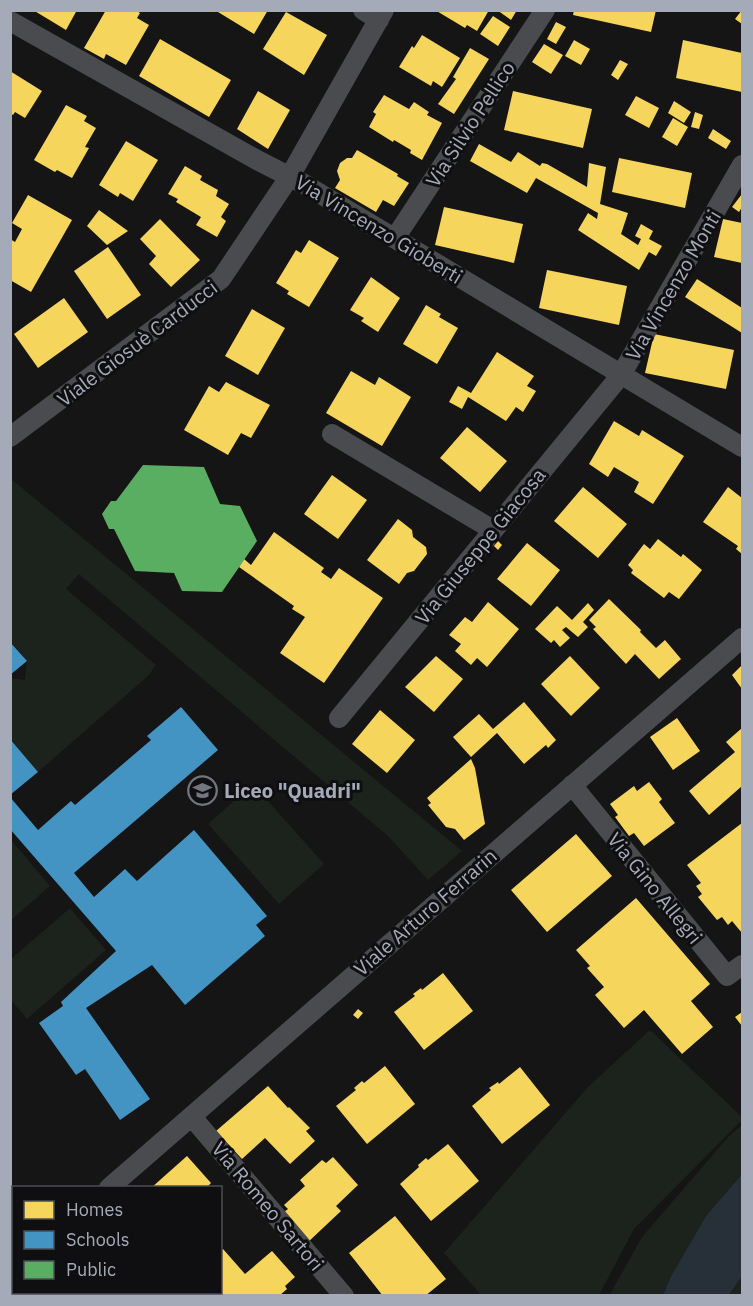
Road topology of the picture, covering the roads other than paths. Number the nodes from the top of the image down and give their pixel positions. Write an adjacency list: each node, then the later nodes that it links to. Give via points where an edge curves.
1 (545, 10): 6 (street, Via Silvio Pellico)
2 (375, 14): 5 (street, Viale Giosuè Carducci)
3 (10, 21): 5 (street, Via Vincenzo Gioberti)
4 (742, 165): 7 (street, Via Vincenzo Monti)
5 (290, 176): 6 (street, Via Vincenzo Gioberti); 9 (street, Viale Giosuè Carducci, via 221,279)
6 (395, 238): 7 (street, Via Vincenzo Gioberti)
7 (621, 375): 10 (street, Via Vincenzo Gioberti); 11 (street, Via Giuseppe Giacosa)
8 (332, 434): 11 (street)
9 (10, 437)
10 (742, 447)
11 (493, 530): 13 (street, Via Giuseppe Giacosa)
12 (742, 638): 14 (street, Viale Arturo Ferrarin)
13 (339, 718)
14 (572, 785): 15 (street, Via Gino Allegri, via 727,976); 16 (street, Viale Arturo Ferrarin)
15 (742, 965)
16 (192, 1117): 17 (street, Viale Arturo Ferrarin); 18 (street, Via Romeo Sartori)
17 (111, 1186)
18 (344, 1296)

